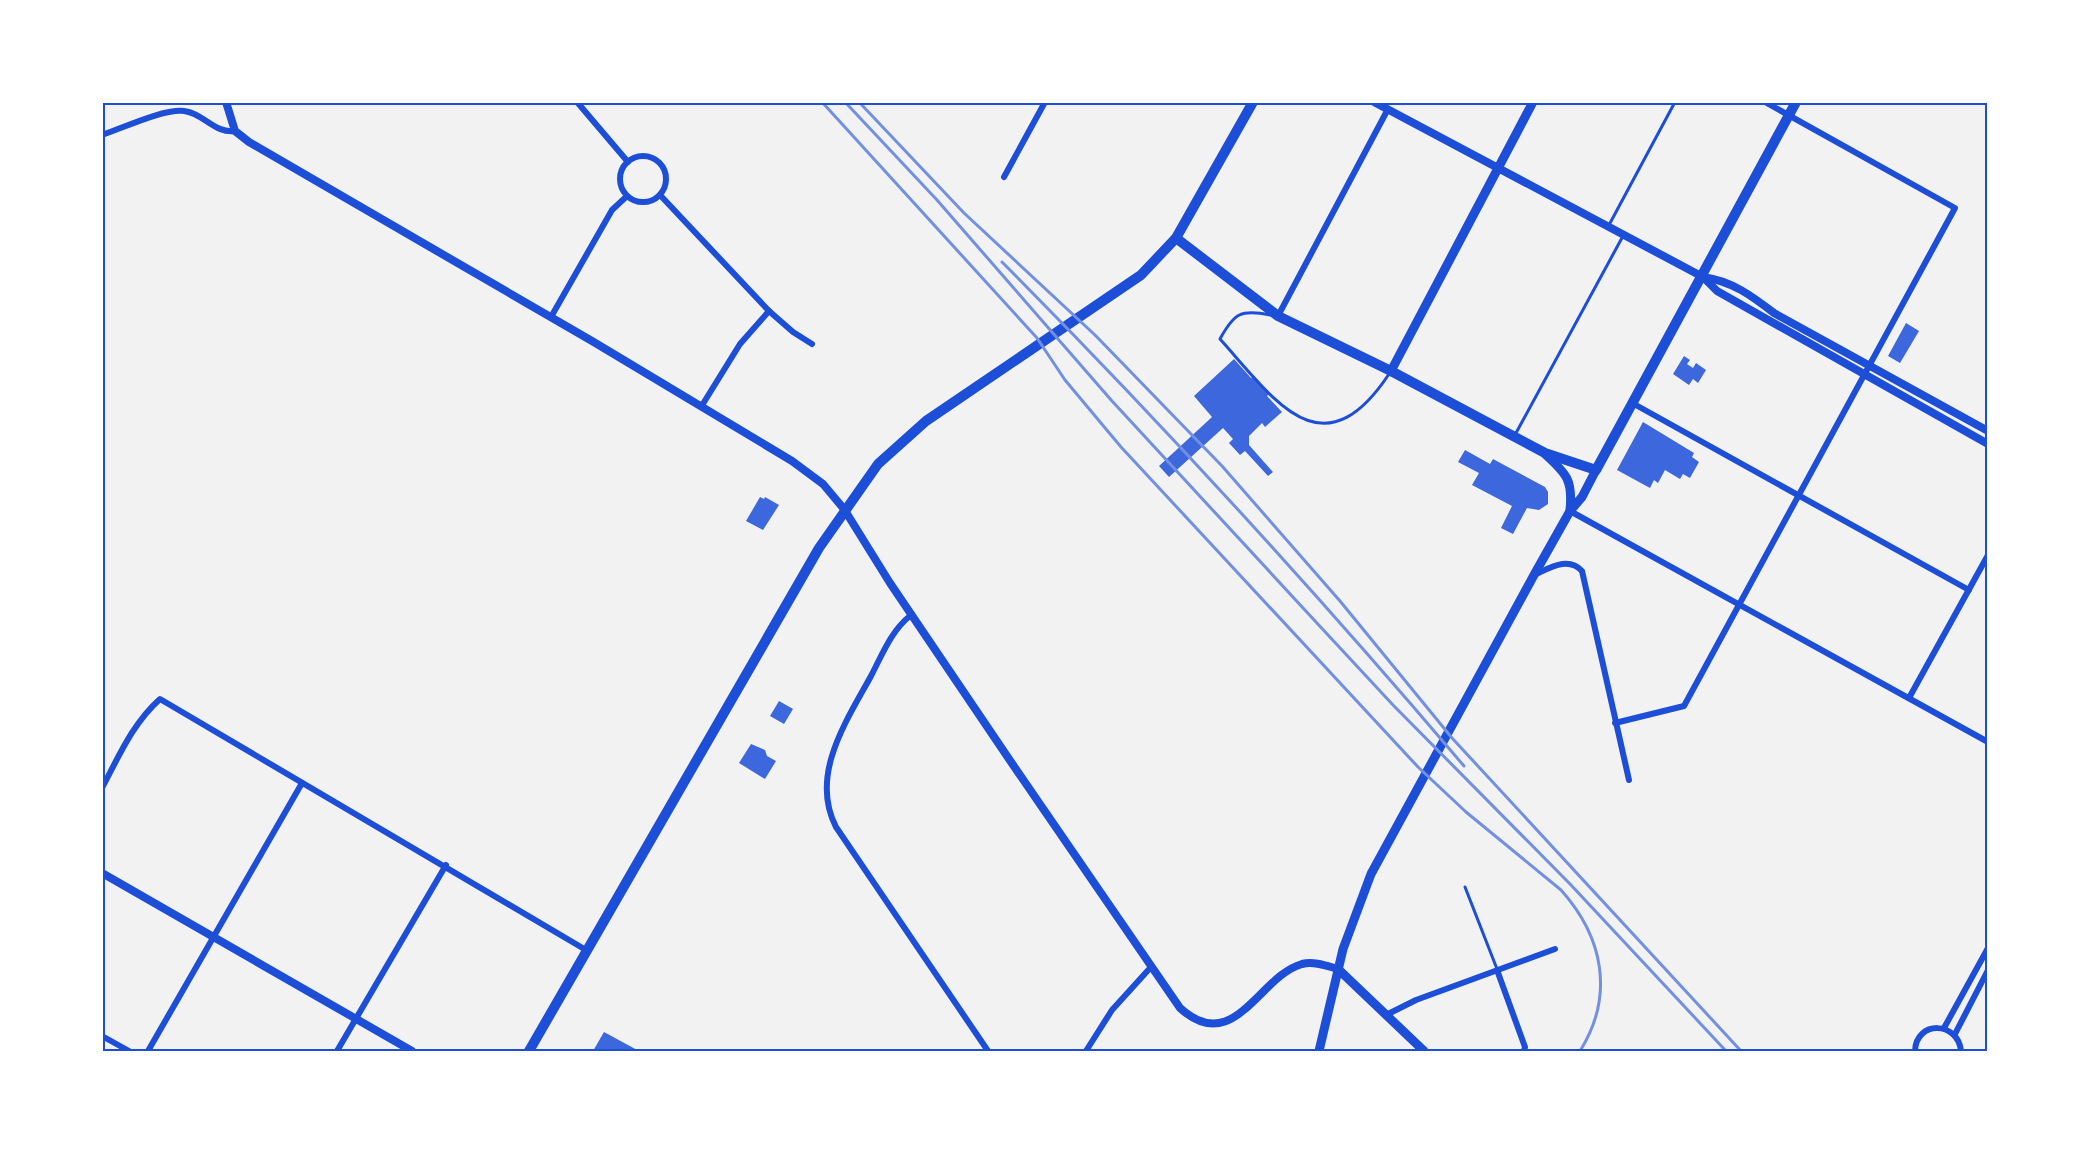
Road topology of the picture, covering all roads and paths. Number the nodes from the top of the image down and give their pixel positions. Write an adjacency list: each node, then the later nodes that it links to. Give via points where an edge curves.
1 (226, 102): 12 (street)
2 (577, 102): 14 (street)
3 (1045, 102): 16 (street)
4 (1253, 102): 21 (highway)
5 (1374, 102): 10 (main road)
6 (1533, 102): 15 (main road)
7 (1675, 102): 19 (lane)
8 (1765, 102): 11 (street)
9 (1796, 102): 11 (highway)
10 (1390, 106): 15 (main road); 24 (street)
11 (1789, 116): 22 (highway); 27 (street, via 1955,208)
12 (235, 131): 13 (street, via 226,132 193,113 174,111); 25 (street, via 283,163)
13 (102, 135)
14 (628, 162): 17 (street, via 647,157 659,163 666,180); 18 (street, via 620,174)
15 (1498, 169): 19 (main road); 28 (main road)
16 (1004, 177)
17 (660, 195): 18 (street, via 641,202); 23 (street)
18 (627, 196): 25 (street, via 612,210)
19 (1609, 226): 20 (main road)
20 (1624, 234): 22 (main road); 33 (lane)
21 (1176, 238): 24 (highway); 38 (highway, via 1141,275 1111,298 926,421 878,464)
22 (1703, 277): 27 (main road, via 1723,280); 29 (main road, via 1717,291); 30 (highway)
23 (770, 311): 26 (street); 31 (street, via 740,344)
24 (1278, 316): 28 (highway); 28 (lane, via 1254,311 1241,313 1229,322 1220,339 1282,408 1301,419 1324,423 1349,417 1369,402)
25 (551, 317): 31 (street)
26 (812, 344)
27 (1870, 366): 29 (street); 32 (main road)
28 (1391, 371): 33 (highway)
29 (1865, 375): 34 (main road); 37 (street)
30 (1634, 404): 36 (highway); 37 (street)
31 (701, 406): 38 (street, via 808,472)
32 (1988, 431)
33 (1514, 437): 35 (highway)
34 (1988, 444)
35 (1545, 453): 36 (highway); 39 (main road, via 1569,482)
36 (1596, 470): 39 (main road)
37 (1799, 495): 42 (street); 43 (street)
38 (844, 509): 44 (main road); 56 (highway)
39 (1570, 511): 41 (main road); 43 (street)
40 (1988, 555): 42 (street)
41 (1534, 575): 46 (street, via 1561,563 1582,571); 59 (main road, via 1368,883)
42 (1968, 590): 45 (street)
43 (1741, 603): 45 (street); 46 (street, via 1684,706)
44 (912, 615): 58 (main road); 72 (street, via 894,631 839,735 828,773 829,810 836,827)
45 (1908, 698): 47 (street)
46 (1615, 723): 48 (street)
47 (1988, 742)
48 (1629, 780)
49 (302, 783): 50 (street, via 160,699 146,711 130,735); 51 (street); 54 (street)
50 (102, 788)
51 (446, 865): 56 (street); 63 (street)
52 (102, 873): 54 (street)
53 (1465, 887): 60 (lane)
54 (213, 937): 63 (street); 68 (street)
55 (1988, 948): 64 (street)
56 (586, 950): 71 (highway)
57 (1555, 950): 60 (street)
58 (1151, 967): 59 (main road, via 1180,1008 1196,1019 1212,1023 1240,1013 1294,966 1316,963); 73 (street, via 1112,1010)
59 (1338, 969): 62 (main road); 74 (main road)
60 (1497, 970): 62 (street); 76 (street)
61 (1988, 970): 65 (street)
62 (1386, 1015): 75 (main road)
63 (356, 1019): 69 (street); 70 (street)
64 (1944, 1028): 65 (street); 77 (street, via 1923,1032)
65 (1955, 1034): 78 (street)
66 (102, 1036): 67 (street)
67 (129, 1051)
68 (148, 1051)
69 (337, 1051)
70 (412, 1051)
71 (529, 1051)
72 (988, 1051)
73 (1086, 1051)
74 (1319, 1051)
75 (1424, 1051)
76 (1524, 1051)
77 (1915, 1051)
78 (1961, 1051)

